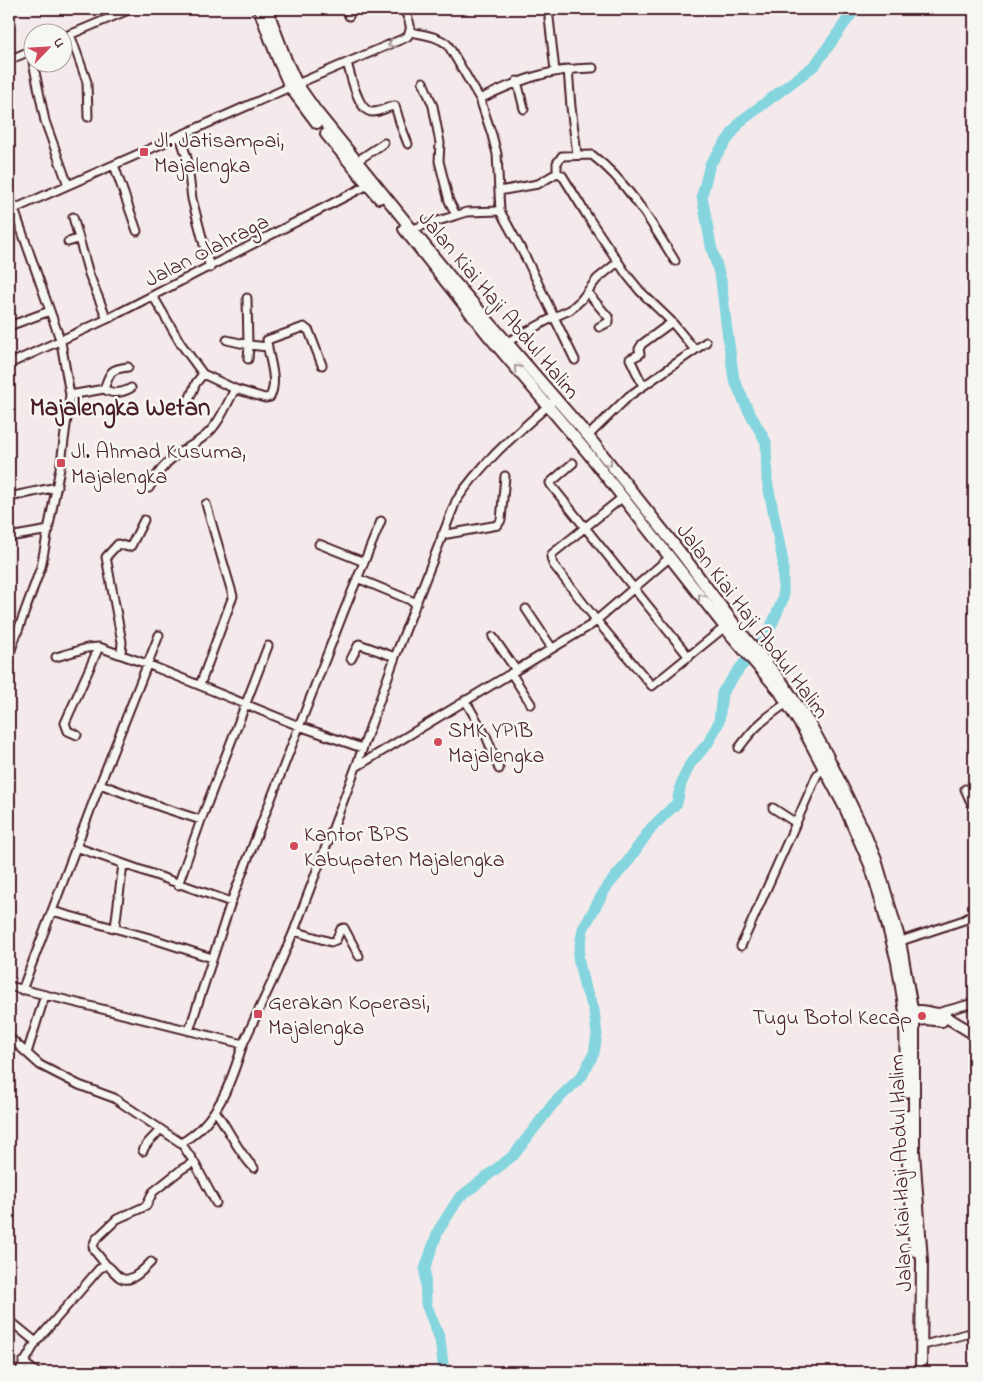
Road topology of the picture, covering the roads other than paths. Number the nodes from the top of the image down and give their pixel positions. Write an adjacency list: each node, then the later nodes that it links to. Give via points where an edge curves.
1 (259, 9): 18 (main road, Jalan Kiai Haji Abdul Halim, via 277,58)
2 (267, 9): 18 (main road, Jalan Kiai Haji Abdul Halim)
3 (404, 9): 6 (street)
4 (129, 10): 7 (street)
5 (549, 18): 14 (street)
6 (411, 32): 11 (street, one-way to 11, via 407,37); 19 (street, via 442,40)
7 (72, 33)
8 (72, 40): 21 (street, via 87,82)
9 (22, 54): 10 (street)
10 (9, 60)
11 (347, 63): 18 (street); 24 (street, via 364,110 380,111 395,106)
12 (593, 68): 13 (street)
13 (568, 69): 14 (street); 25 (street)
14 (555, 71): 16 (street)
15 (35, 72): 29 (street, via 45,121)
16 (518, 81): 19 (street); 20 (street)
17 (423, 82): 35 (street, via 433,106 440,143 439,160 449,201)
18 (294, 86): 22 (street); 26 (main road, Jalan Kiai Haji Abdul Halim); 30 (main road, Jalan Kiai Haji Abdul Halim)
19 (480, 99): 31 (street, via 497,154)
20 (524, 109)
21 (88, 117)
22 (180, 136): 27 (street); 43 (street)
23 (384, 143): 26 (street)
24 (408, 144)
25 (577, 154): 28 (street, via 560,157 556,163); 42 (street, via 592,155 610,170 650,221)
26 (357, 161): 37 (main road, Jalan Kiai Haji Abdul Halim)
27 (114, 165): 29 (street); 38 (street)
28 (557, 173): 31 (street, via 538,184); 41 (street, via 567,182)
29 (68, 185): 33 (street)
30 (368, 185): 43 (street, Jalan Olahraga); 71 (main road, Jalan Kiai Haji Abdul Halim, one-way to 30, via 488,334)
31 (499, 191): 34 (street)
32 (9, 195): 33 (street)
33 (14, 209): 47 (street)
34 (500, 211): 35 (street); 48 (street)
35 (456, 215): 37 (street)
36 (73, 217): 39 (street)
37 (412, 228): 55 (main road, Jalan Kiai Haji Abdul Halim)
38 (136, 231)
39 (78, 239): 40 (street); 49 (street)
40 (68, 242)
41 (618, 262): 44 (street); 50 (street, via 640,291)
42 (675, 262)
43 (210, 268): 45 (street, Jalan Olahraga)
44 (587, 292): 48 (street, via 570,310); 52 (street, via 609,318 609,322)
45 (154, 296): 49 (street, Jalan Olahraga); 65 (street, via 181,344)
46 (247, 298): 57 (street)
47 (50, 311): 51 (street); 54 (street)
48 (554, 317): 55 (street); 61 (street)
49 (107, 319): 54 (street, Jalan Olahraga)
50 (672, 322): 59 (street); 66 (street, via 640,345 640,354 630,359)
51 (9, 326)
52 (599, 327)
53 (228, 340): 57 (street)
54 (60, 342): 62 (street, Jalan Olahraga); 70 (street)
55 (506, 342): 71 (main road, Jalan Kiai Haji Abdul Halim)
56 (706, 342): 59 (street)
57 (249, 345): 58 (street); 60 (street)
58 (268, 347): 63 (street, via 269,338 307,328); 69 (street, via 273,378 270,397)
59 (695, 350): 66 (street)
60 (248, 359)
61 (575, 360)
62 (9, 364)
63 (322, 365)
64 (128, 366): 68 (street, via 112,371)
65 (203, 374): 69 (street); 72 (street)
66 (643, 386): 73 (street)
67 (131, 388): 68 (street, via 117,393)
68 (104, 389): 70 (street)
69 (235, 389): 77 (street, via 207,434 166,464)
70 (70, 395): 76 (street)
71 (552, 402): 73 (main road, Jalan Kiai Haji Abdul Halim); 79 (main road, Jalan Kiai Haji Abdul Halim); 85 (street, via 483,465 456,501)
72 (186, 407)
73 (588, 436): 95 (main road, Jalan Kiai Haji Abdul Halim, one-way to 95, via 684,557)
74 (573, 463): 83 (street, via 550,483)
75 (505, 476): 85 (street, via 498,525)
76 (57, 487): 78 (street); 84 (street)
77 (149, 488)
78 (9, 497)
79 (623, 497): 83 (street); 88 (main road, Jalan Kiai Haji Abdul Halim)
80 (206, 504): 111 (street, via 233,596)
81 (144, 520): 102 (street, via 130,546 118,544 106,556 122,642)
82 (381, 521): 89 (street)
83 (585, 528): 91 (street); 94 (street, via 552,554 551,560)
84 (49, 530): 86 (street); 98 (street, via 41,567)
85 (442, 535): 92 (street)
86 (9, 537)
87 (319, 544): 89 (street)
88 (669, 558): 91 (street); 95 (main road, Jalan Kiai Haji Abdul Halim, one-way to 88)
89 (364, 562): 90 (street)
90 (357, 578): 92 (street); 116 (street)
91 (632, 588): 94 (street); 104 (street)
92 (417, 603): 106 (street)
93 (526, 609): 101 (street)
94 (597, 621): 101 (street); 104 (street, via 651,686)
95 (732, 630): 104 (street); 109 (main road, Jalan Kiai Haji Abdul Halim)
96 (159, 635): 108 (street)
97 (493, 637): 110 (street)
98 (11, 644): 103 (street)
99 (268, 646): 114 (street)
100 (99, 647): 102 (street); 105 (street); 117 (street, via 65,723 68,731)
101 (552, 648): 110 (street)
102 (121, 654): 108 (street)
103 (9, 655)
104 (689, 656)
105 (56, 657)
106 (394, 657): 107 (street, via 359,644); 118 (street)
107 (351, 660)
108 (147, 664): 111 (street); 123 (street)
109 (767, 670): 113 (main road, Jalan Kiai Haji Abdul Halim); 137 (main road, Jalan Kiai Haji Abdul Halim, via 810,724 862,827 876,860)
110 (513, 671): 112 (street); 115 (street)
111 (200, 685): 114 (street)
112 (465, 700): 120 (street); 122 (street)
113 (787, 703): 119 (street, via 761,721); 121 (main road, Jalan Kiai Haji Abdul Halim)
114 (247, 704): 116 (street); 127 (street)
115 (531, 704)
116 (300, 726): 118 (street); 132 (street)
117 (77, 736)
118 (362, 748): 120 (street)
119 (739, 748)
120 (356, 767): 136 (street)
121 (824, 767): 128 (street, via 817,775); 137 (main road, Jalan Kiai Haji Abdul Halim, via 870,865)
122 (500, 769)
123 (100, 784): 127 (street); 129 (street)
124 (965, 790): 126 (street)
125 (773, 808): 128 (street)
126 (974, 809)
127 (201, 820): 131 (street)
128 (796, 823): 138 (street)
129 (76, 847): 130 (street); 133 (street)
130 (123, 864): 131 (street); 135 (street)
131 (178, 884): 132 (street)
132 (231, 902): 140 (street)
133 (52, 911): 135 (street); 142 (street)
134 (974, 914): 137 (street)
135 (115, 928): 140 (street)
136 (294, 930): 139 (street, via 331,942 344,928); 150 (street)
137 (896, 942): 145 (main road, Jalan Kiai Haji Abdul Halim)
138 (741, 946)
139 (359, 956)
140 (212, 958): 147 (street)
141 (9, 986): 142 (street)
142 (22, 990): 143 (street)
143 (45, 996): 147 (street); 151 (street)
144 (974, 1003): 146 (street, via 946,1009)
145 (909, 1016): 146 (main road); 159 (main road, Jalan Kiai Haji Abdul Halim, via 907,1150)
146 (934, 1017): 148 (main road, via 941,1021 949,1020)
147 (189, 1030): 150 (street)
148 (974, 1034)
149 (9, 1037): 151 (street)
150 (243, 1044): 152 (street)
151 (27, 1053): 153 (street, via 40,1065 59,1075 126,1104)
152 (216, 1112): 154 (street); 157 (street, via 236,1147)
153 (160, 1129): 154 (street); 155 (street)
154 (182, 1143): 156 (street)
155 (142, 1151)
156 (194, 1162): 158 (street); 161 (street, via 153,1192 146,1206 117,1219 96,1239 94,1250)
157 (254, 1168)
158 (216, 1203)
159 (916, 1221): 165 (main road, Jalan Kiai Haji Abdul Halim, via 922,1261); 169 (main road, Jalan Kiai Haji Abdul Halim)
160 (151, 1262): 161 (street, via 133,1277 125,1279)
161 (106, 1265): 164 (street, via 89,1279)
162 (9, 1320): 164 (street)
163 (974, 1332): 165 (street)
164 (36, 1342): 166 (street)
165 (920, 1346): 170 (main road, Jalan Kiai Haji Abdul Halim)
166 (23, 1362): 167 (street); 168 (street)
167 (19, 1372)
168 (36, 1372)
169 (914, 1372)
170 (920, 1372)

